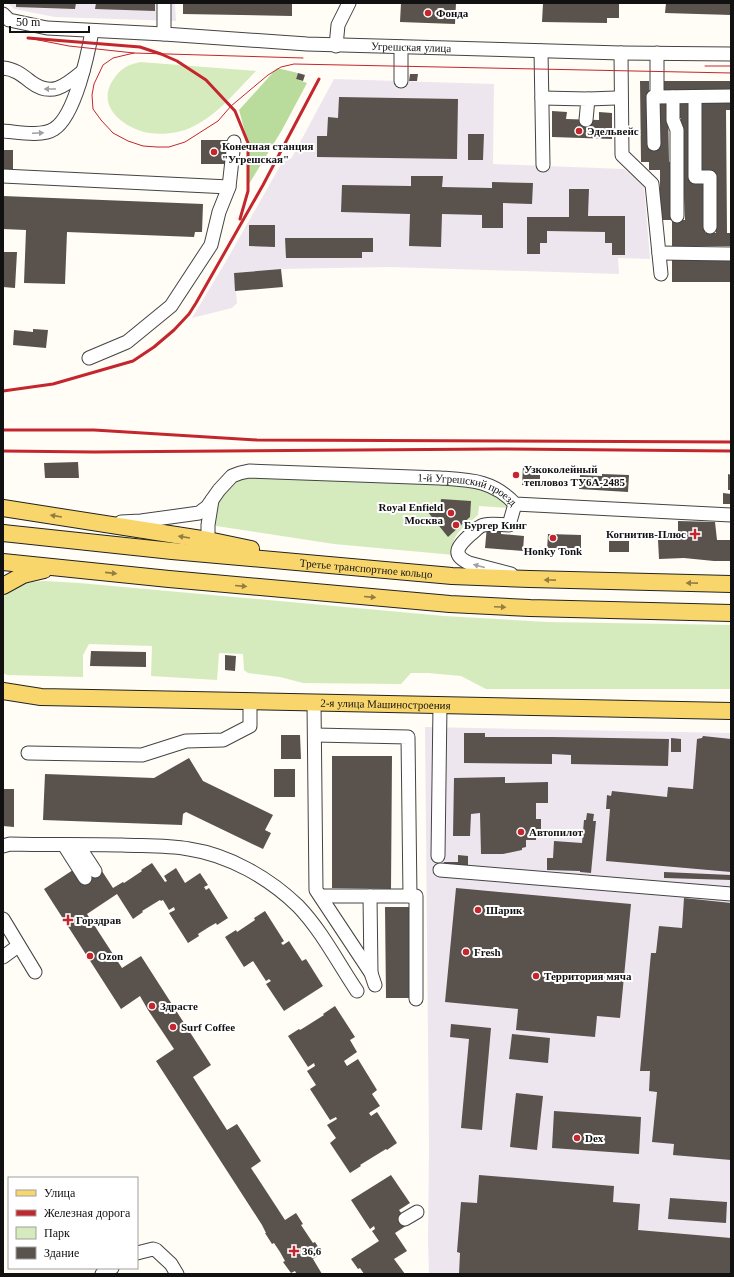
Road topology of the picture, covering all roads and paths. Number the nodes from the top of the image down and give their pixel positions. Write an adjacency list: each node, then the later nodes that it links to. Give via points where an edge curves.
1 (164, 3): 5 (street)
2 (348, 3): 6 (street, via 338,25)
3 (3, 14): 4 (street, Угрешская улица, via 9,20 47,28)
4 (92, 31): 5 (street, Угрешская улица); 13 (street)
5 (164, 34): 6 (street, Угрешская улица)
6 (336, 46): 7 (street, Угрешская улица)
7 (400, 47): 8 (street, Угрешская улица); 14 (street)
8 (541, 51): 9 (street, Угрешская улица); 19 (street)
9 (621, 53): 10 (street, Угрешская улица); 26 (street)
10 (657, 53): 11 (street, Угрешская улица); 17 (street)
11 (731, 54)
12 (3, 68): 13 (street, one-way to 12, via 66,85 56,89 44,89 22,74)
13 (83, 71): 23 (street, one-way to 13, via 31,133 54,129 66,115)
14 (401, 81)
15 (695, 96): 16 (street); 18 (street); 32 (street, via 695,177 710,177)
16 (731, 96)
17 (657, 97): 18 (street); 25 (street, via 653,97)
18 (674, 97): 31 (street, via 673,120 677,130)
19 (542, 98): 21 (street); 27 (street)
20 (616, 98): 21 (street)
21 (588, 99): 22 (street)
22 (586, 120)
23 (3, 131)
24 (234, 142): 30 (street)
25 (654, 144)
26 (622, 156): 28 (street); 33 (street, via 652,184)
27 (543, 165)
28 (620, 169)
29 (3, 176): 30 (street)
30 (229, 187): 36 (street, via 219,212 211,245 171,306 127,342)
31 (677, 216)
32 (710, 227)
33 (659, 253): 34 (street); 35 (street)
34 (731, 254)
35 (661, 274)
36 (89, 358)
37 (212, 500): 38 (street, 1-й Угрешский проезд, via 232,476 249,470 468,480 490,485); 41 (street, 1-й Угрешский проезд, via 199,513 141,521); 43 (street, 1-й Угрешский проезд)
38 (515, 504): 40 (street, 1-й Угрешский проезд); 47 (street, one-way to 38, via 469,563 458,556 462,541 482,525 509,524)
39 (3, 508): 41 (main road, one-way to 39)
40 (731, 515)
41 (98, 523): 43 (main road, one-way to 41)
42 (3, 533): 45 (main road, Третье транспортное кольцо)
43 (208, 540): 45 (main road)
44 (3, 562): 46 (main road)
45 (333, 566): 47 (main road, Третье транспортное кольцо, via 452,576)
46 (80, 569): 49 (main road, via 42,570 23,575); 50 (main road, one-way to 50, via 450,604)
47 (530, 579): 48 (main road, Третье транспортное кольцо, one-way to 47)
48 (731, 584)
49 (3, 586)
50 (731, 613)
51 (3, 679): 53 (main road, via 17,689)
52 (3, 691): 53 (main road, 2-я улица Машиностроения)
53 (41, 696): 54 (main road, 2-я улица Машиностроения); 55 (main road, 2-я улица Машиностроения)
54 (250, 701): 56 (main road, 2-я улица Машиностроения); 60 (street, via 250,726 222,740 186,741 142,755)
55 (3, 702)
56 (314, 703): 57 (main road, 2-я улица Машиностроения); 59 (street)
57 (440, 705): 58 (main road, 2-я улица Машиностроения); 64 (street)
58 (731, 711)
59 (314, 735): 67 (street, via 316,890); 69 (street, via 408,737)
60 (28, 754)
61 (64, 845): 62 (street); 62 (street, via 90,875); 63 (street)
62 (78, 845): 74 (street, via 190,849 214,855 251,871 298,907 312,923)
63 (3, 846)
64 (438, 856)
65 (440, 870): 66 (street)
66 (731, 894)
67 (321, 896): 68 (street); 68 (street, via 373,979)
68 (370, 896): 69 (street)
69 (410, 896): 75 (street, via 416,896)
70 (3, 919): 71 (street)
71 (18, 946): 72 (street); 73 (street)
72 (3, 957)
73 (35, 972)
74 (357, 991)
75 (416, 999)
76 (417, 1212): 77 (street)
77 (405, 1219)
78 (138, 1253): 79 (street, via 156,1250 171,1264)
79 (177, 1274)

